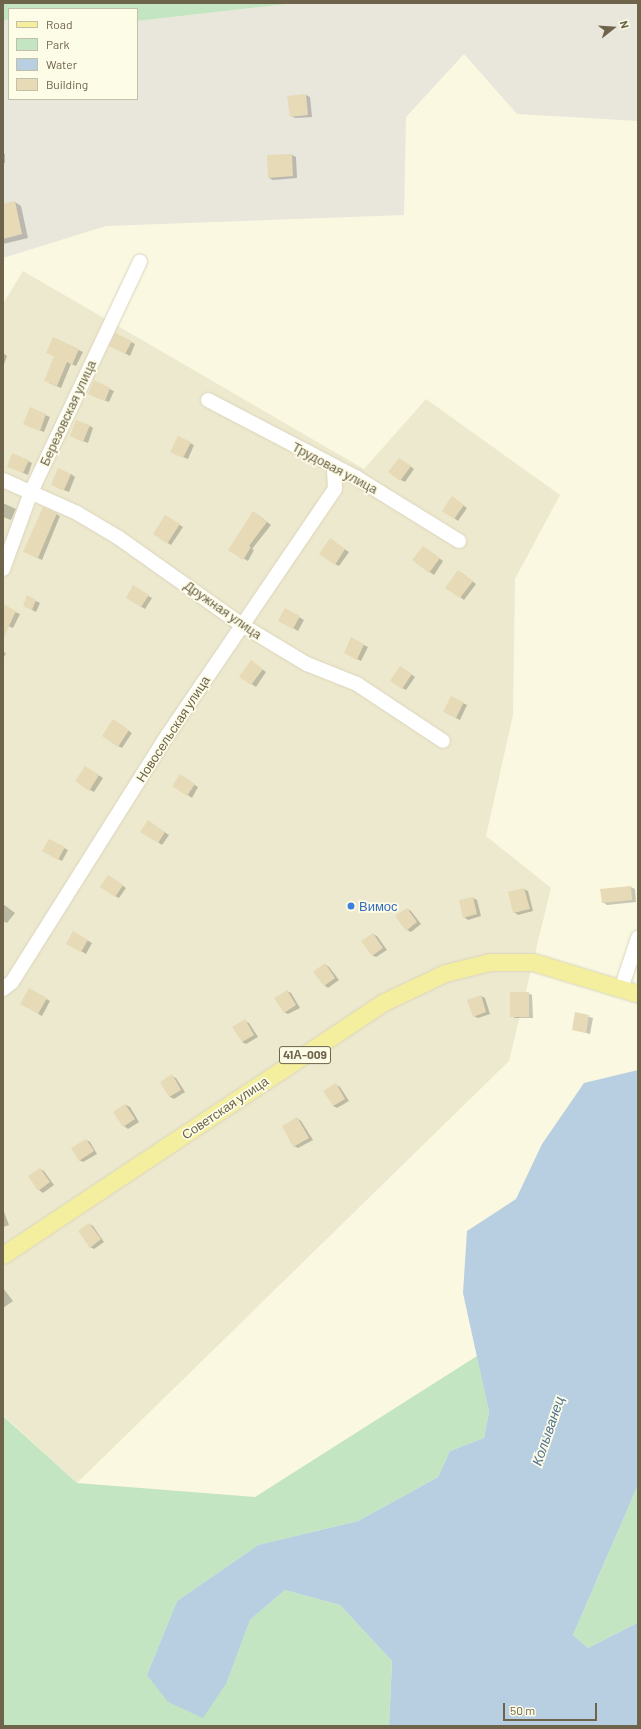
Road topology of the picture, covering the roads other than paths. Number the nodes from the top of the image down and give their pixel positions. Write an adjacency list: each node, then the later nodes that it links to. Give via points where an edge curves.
1 (140, 261): 5 (street, Березовская улица)
2 (208, 400): 3 (street, Трудовая улица)
3 (334, 467): 6 (street, Трудовая улица, via 358,478); 8 (street, Новосельская улица, via 335,489)
4 (3, 480): 5 (street, Дружная улица)
5 (31, 492): 7 (street, Березовская улица); 8 (street, Дружная улица, via 77,513 119,538)
6 (459, 541)
7 (3, 569)
8 (242, 625): 9 (street, Дружная улица, via 307,664 357,684); 11 (street, Новосельская улица, via 167,736 12,982)
9 (442, 742)
10 (638, 938): 12 (street)
11 (3, 989)
12 (621, 989): 13 (main road, Советская улица / 41А-009); 14 (main road, Советская улица / 41А-009, via 532,962 490,962 445,973 384,1002)
13 (638, 994)
14 (3, 1255)

